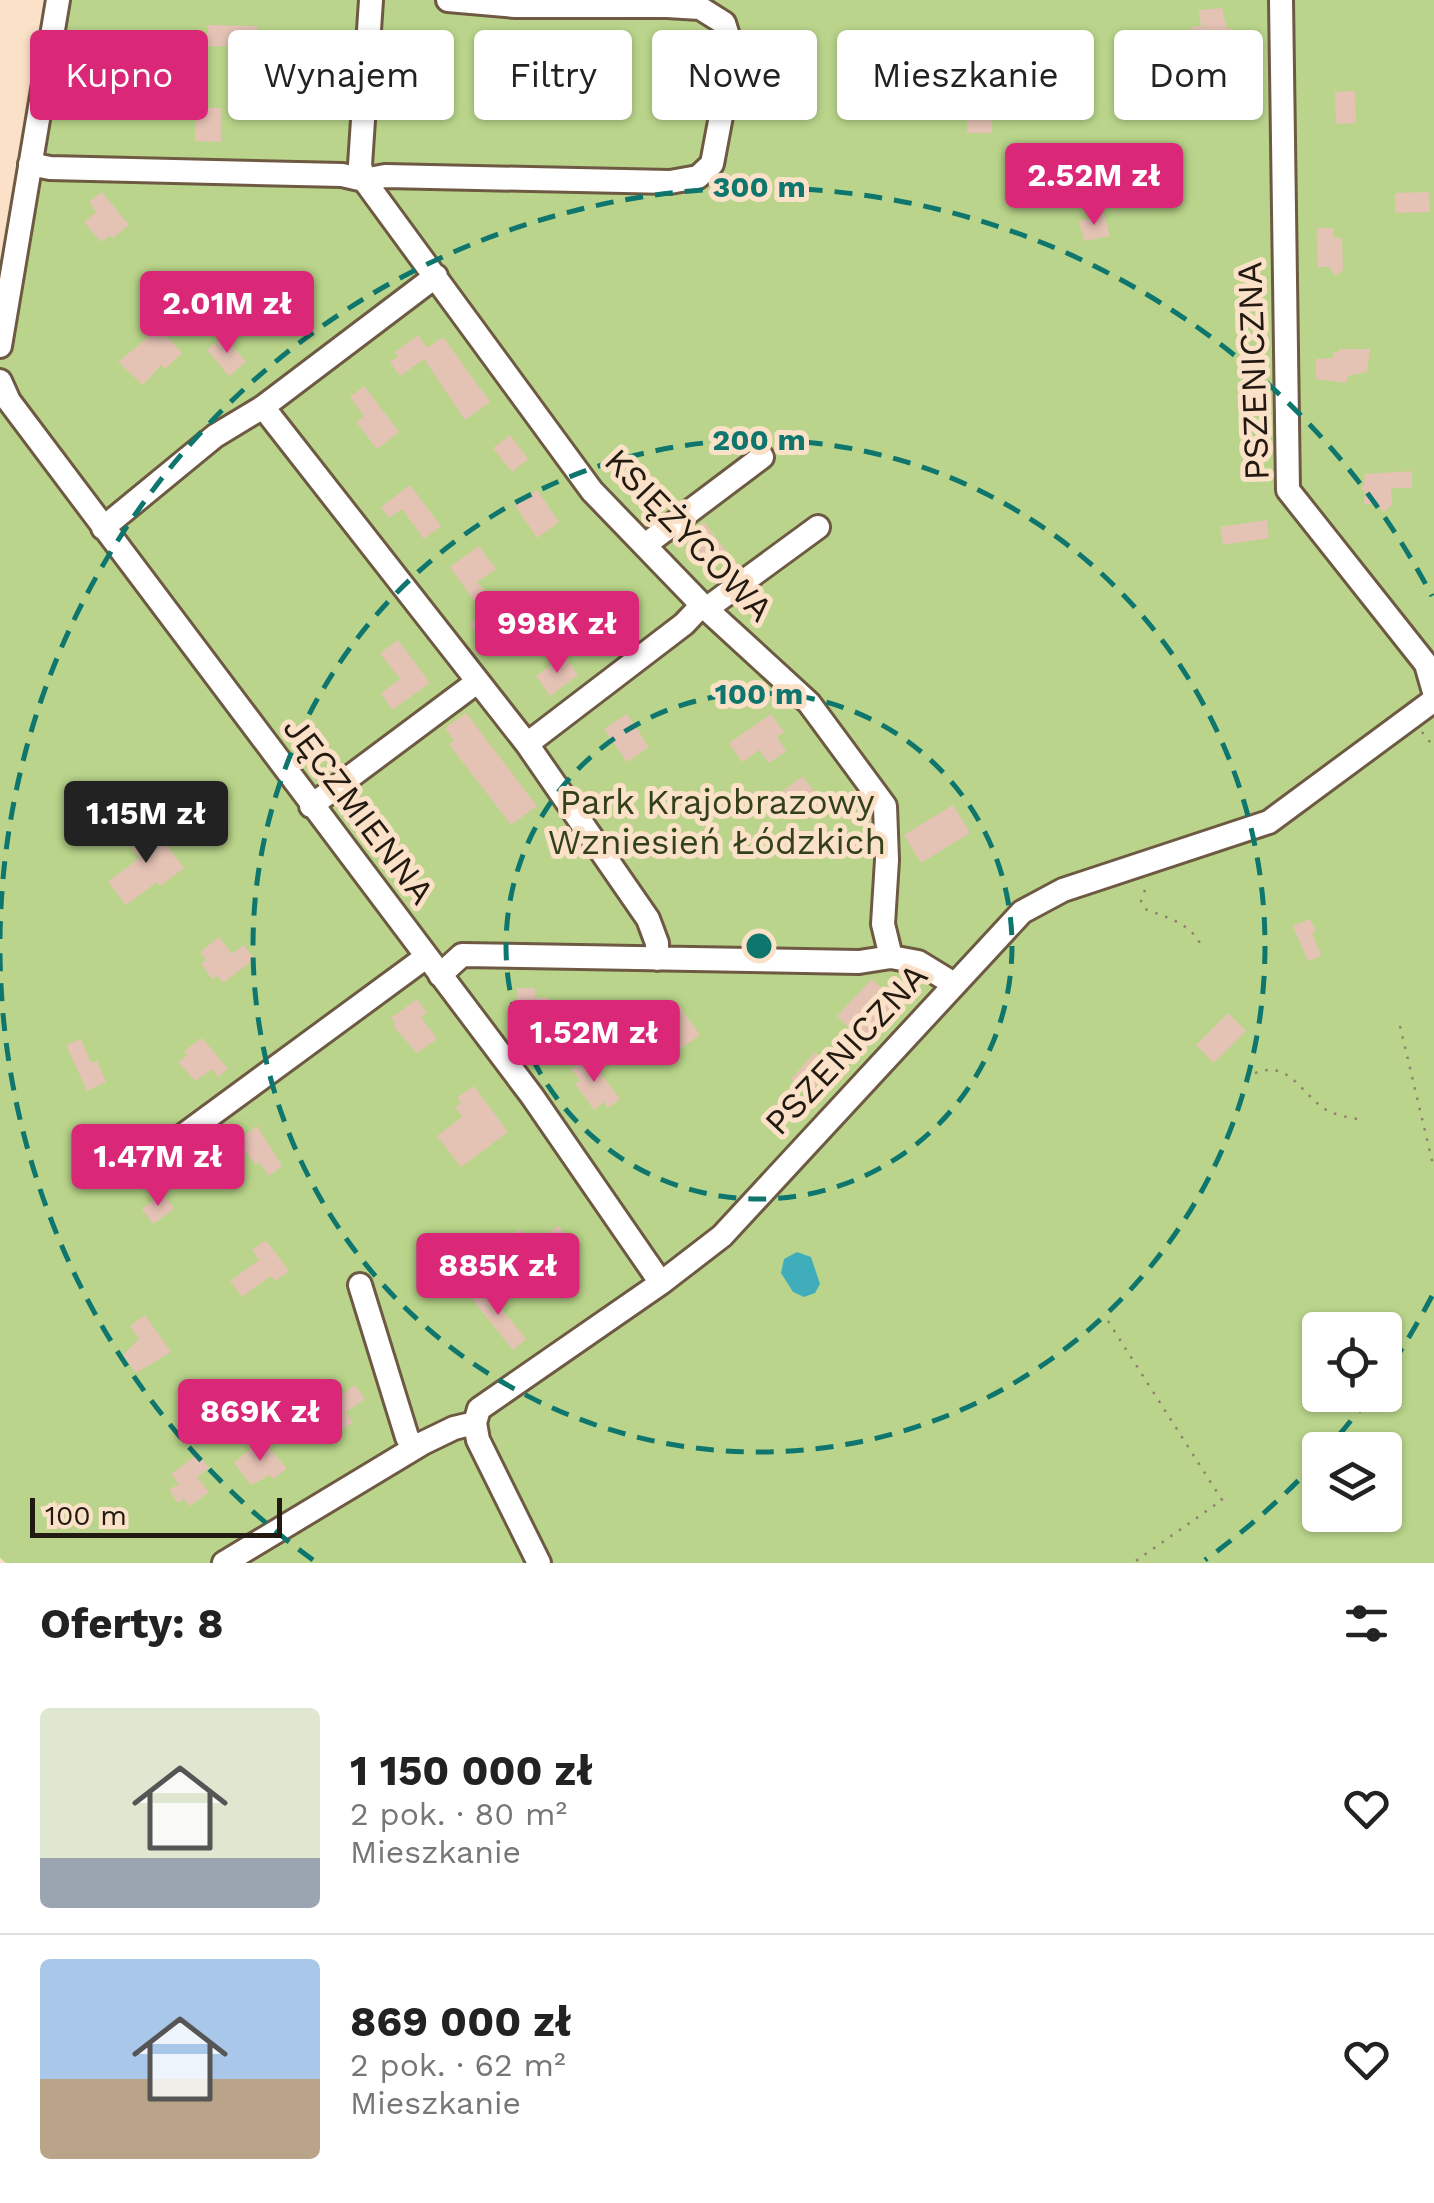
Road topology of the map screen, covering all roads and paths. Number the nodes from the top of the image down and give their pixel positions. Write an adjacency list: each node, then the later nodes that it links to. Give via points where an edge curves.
1 (58, 0): 5 (street)
2 (372, 0): 6 (street)
3 (1281, 0): 17 (street, PSZENICZNA, via 1288,490 1426,664)
4 (456, 1): 6 (street, via 700,8 724,23 733,52 712,164 698,177 670,182)
5 (30, 164): 6 (street); 8 (street)
6 (364, 180): 7 (street, KSIĘŻYCOWA)
7 (436, 276): 10 (street); 14 (street, KSIĘŻYCOWA, via 592,491)
8 (0, 346)
9 (0, 381): 12 (street, JĘCZMIENNA)
10 (263, 407): 12 (street, via 215,436); 16 (street)
11 (762, 457): 14 (street)
12 (103, 528): 20 (street, JĘCZMIENNA)
13 (818, 528): 15 (street)
14 (645, 546): 15 (street, KSIĘŻYCOWA)
15 (704, 607): 19 (street); 23 (street, KSIĘŻYCOWA, via 808,703 885,806 883,924)
16 (476, 682): 19 (street); 20 (street)
17 (1434, 692)
18 (1434, 700): 26 (street, PSZENICZNA, via 1269,822 1064,890 1022,912)
19 (527, 744): 24 (street, via 648,919)
20 (311, 806): 25 (street, JĘCZMIENNA)
21 (1145, 890): 22 (path, via 1145,908 1183,924)
22 (1201, 945)
23 (892, 957): 24 (street); 26 (street, via 918,962)
24 (657, 959): 25 (street, via 462,955)
25 (433, 966): 30 (street); 32 (street, JĘCZMIENNA)
26 (954, 984): 32 (street, PSZENICZNA, via 722,1236)
27 (1400, 1026): 31 (path)
28 (1255, 1074): 29 (path, via 1278,1070 1325,1110)
29 (1363, 1120)
30 (181, 1137)
31 (1434, 1169)
32 (661, 1283): 35 (street, PSZENICZNA, via 492,1398)
33 (360, 1285): 36 (street)
34 (1108, 1320): 39 (path, via 1222,1500)
35 (475, 1423): 36 (street); 38 (street)
36 (414, 1448): 37 (street)
37 (224, 1563)
38 (539, 1563)
39 (1133, 1563)

